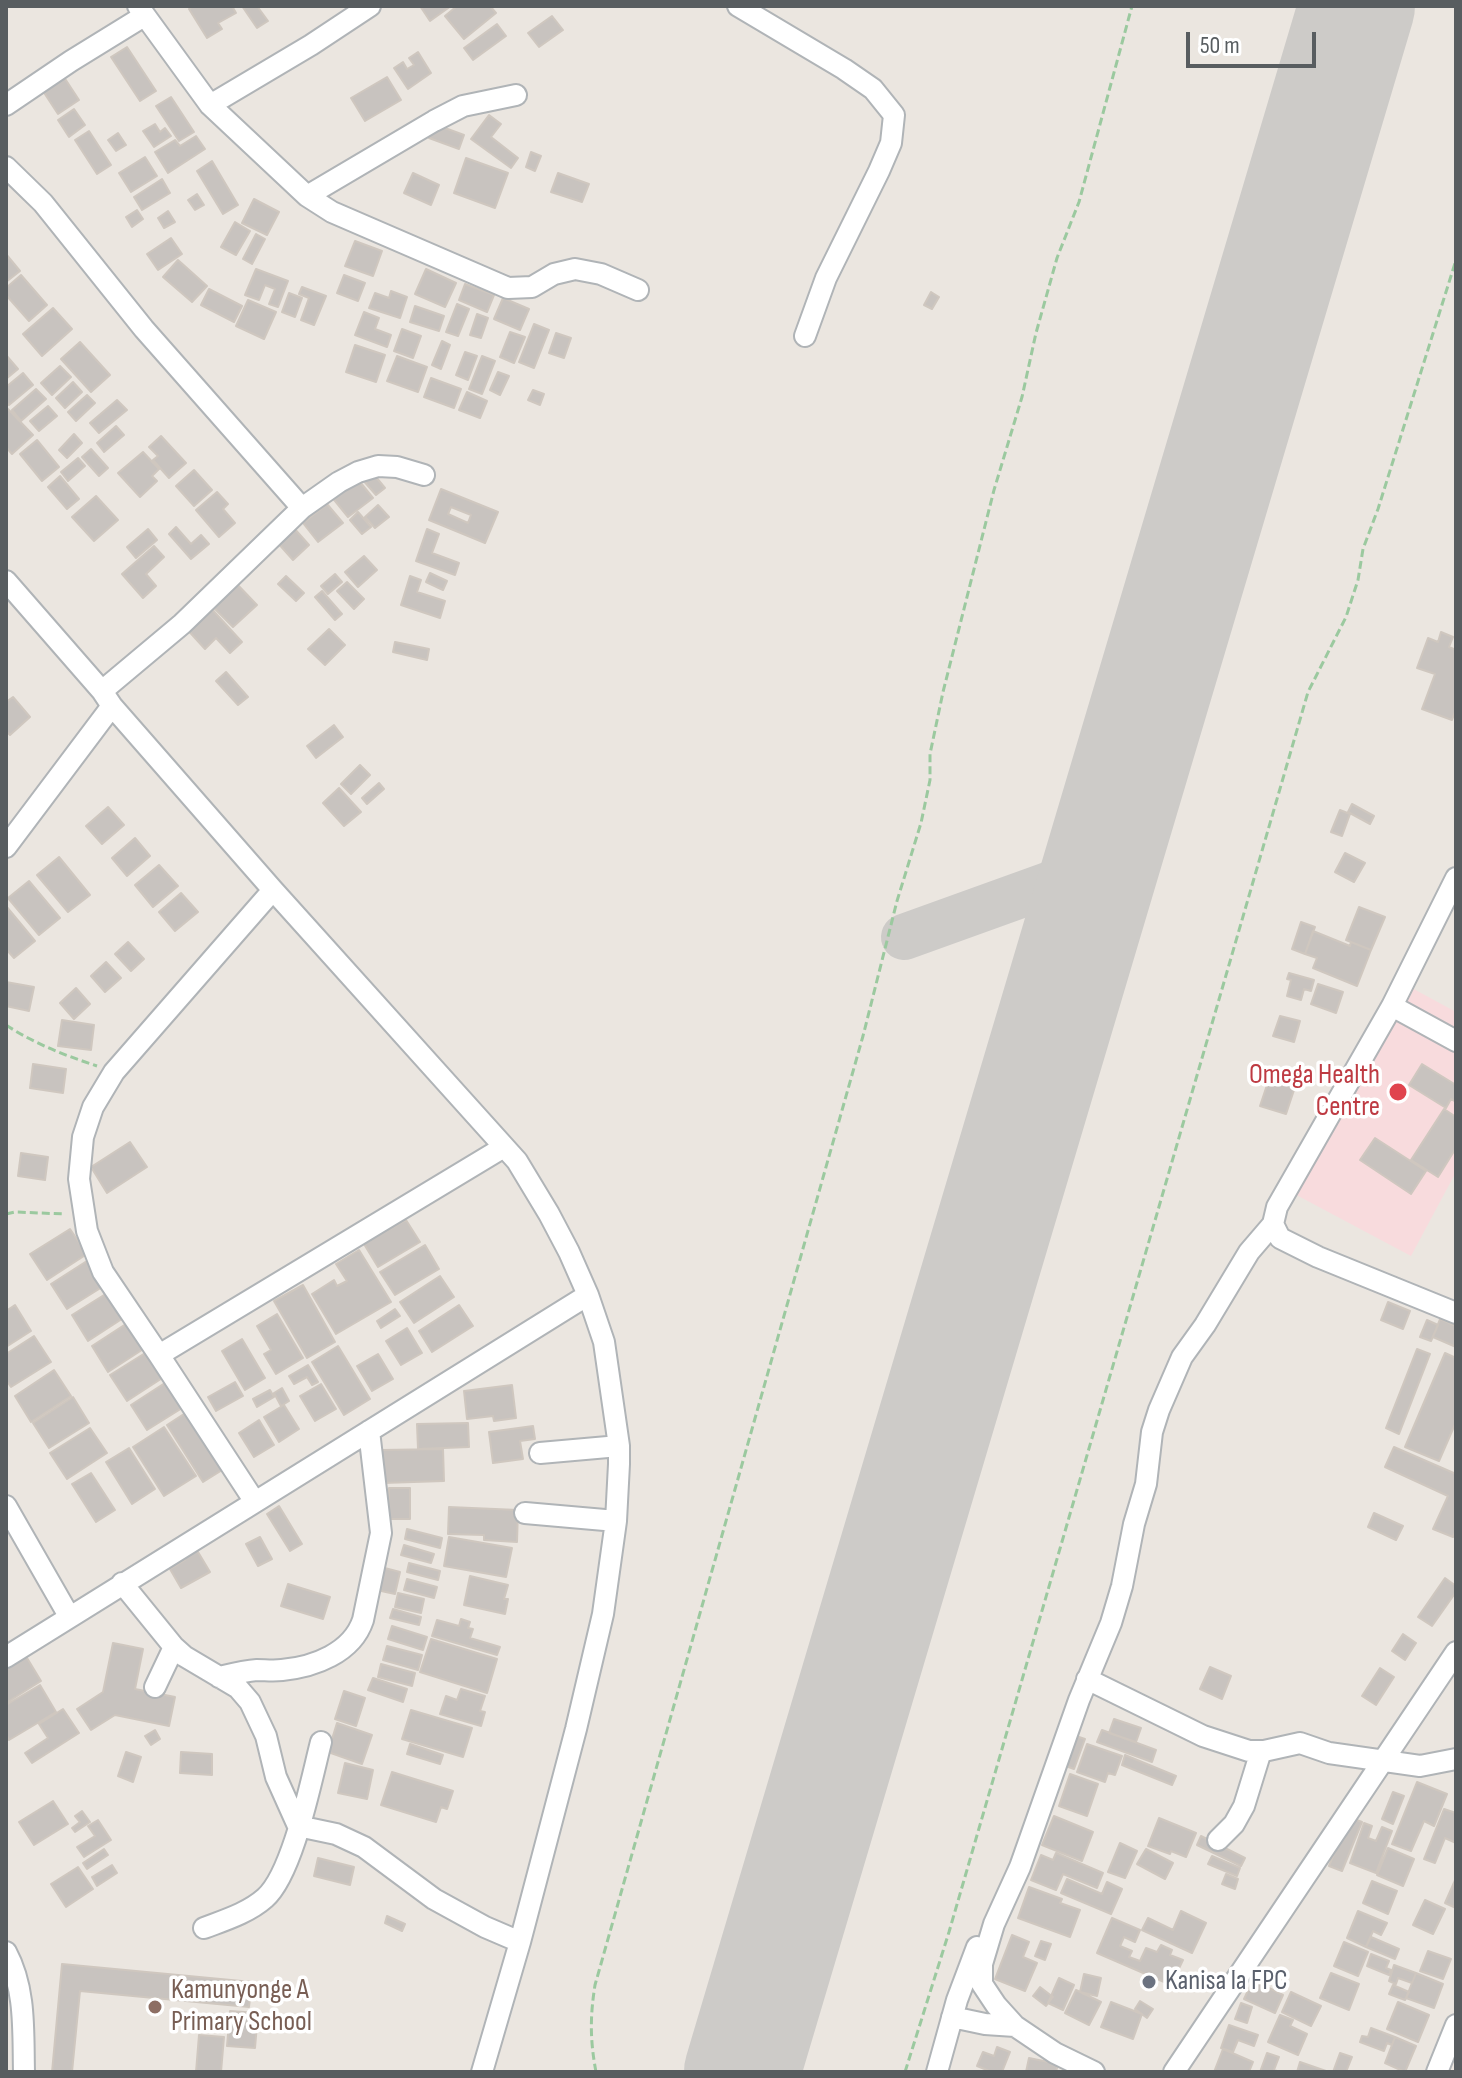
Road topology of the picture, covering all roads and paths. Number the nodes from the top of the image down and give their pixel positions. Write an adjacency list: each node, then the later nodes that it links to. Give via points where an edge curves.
1 (370, 6): 7 (street)
2 (738, 6): 12 (street, via 873,89 894,115 891,143 826,278)
3 (1132, 6): 61 (path, via 994,490 943,692 921,823 595,1985 590,2019)
4 (141, 11): 6 (street); 7 (street)
5 (516, 95): 9 (street, via 463,106)
6 (6, 105)
7 (210, 105): 9 (street)
8 (6, 167): 14 (street, via 43,203 144,329)
9 (307, 196): 11 (street, via 332,212 508,288 532,287 575,269)
10 (1456, 260): 62 (path, via 1346,617 1308,692)
11 (638, 290)
12 (805, 336)
13 (424, 475): 14 (street, via 378,466 339,482)
14 (302, 508): 16 (street)
15 (6, 581): 16 (street)
16 (107, 698): 17 (street); 19 (street)
17 (6, 847)
18 (1456, 879): 20 (street)
19 (273, 890): 23 (street); 24 (street)
20 (1392, 1006): 22 (street); 27 (street, via 1277,1207)
21 (6, 1025): 23 (path, via 57,1053)
22 (1456, 1041)
23 (114, 1072): 25 (street, via 83,1137 79,1179)
24 (504, 1147): 28 (street, via 549,1214); 30 (street)
25 (85, 1213): 26 (path); 30 (street, via 103,1272)
26 (6, 1214)
27 (1273, 1224): 29 (street, via 1280,1238 1318,1257); 44 (street, via 1249,1252 1168,1388 1152,1432 1146,1484 1119,1598)
28 (588, 1295): 31 (street); 32 (street, via 604,1342)
29 (1456, 1313)
30 (159, 1355): 34 (street)
31 (369, 1431): 34 (street); 43 (street, via 381,1533 358,1633 343,1649 312,1664)
32 (619, 1446): 33 (street); 37 (street)
33 (540, 1453)
34 (255, 1502): 38 (street)
35 (6, 1506): 39 (street)
36 (525, 1513): 37 (street)
37 (616, 1521): 54 (street, via 603,1614)
38 (122, 1583): 39 (street); 40 (street)
39 (69, 1616): 42 (street)
40 (174, 1647): 43 (street); 45 (street)
41 (1456, 1652): 49 (street)
42 (6, 1657)
43 (219, 1677): 50 (street, via 250,1702)
44 (1087, 1679): 47 (street, via 1203,1736); 52 (street, via 1020,1867)
45 (155, 1687)
46 (321, 1742): 50 (street)
47 (1261, 1751): 49 (street, via 1300,1743); 51 (street, via 1244,1806)
48 (1456, 1759): 49 (street, via 1420,1766)
49 (1382, 1760): 65 (street)
50 (298, 1826): 53 (street, via 280,1878 268,1895 247,1911); 54 (street, via 364,1847 434,1899)
51 (1218, 1840)
52 (994, 1924): 56 (street, via 977,1947); 58 (street, via 982,1984)
53 (204, 1928)
54 (520, 1942): 60 (street)
55 (6, 1952): 59 (street, via 23,2010)
56 (952, 2017): 58 (street); 63 (street)
57 (1456, 2025): 66 (street)
58 (1015, 2026): 64 (street)
59 (24, 2072)
60 (482, 2072)
61 (596, 2072)
62 (905, 2072)
63 (937, 2072)
64 (1094, 2072)
65 (1174, 2072)
66 (1437, 2072)

